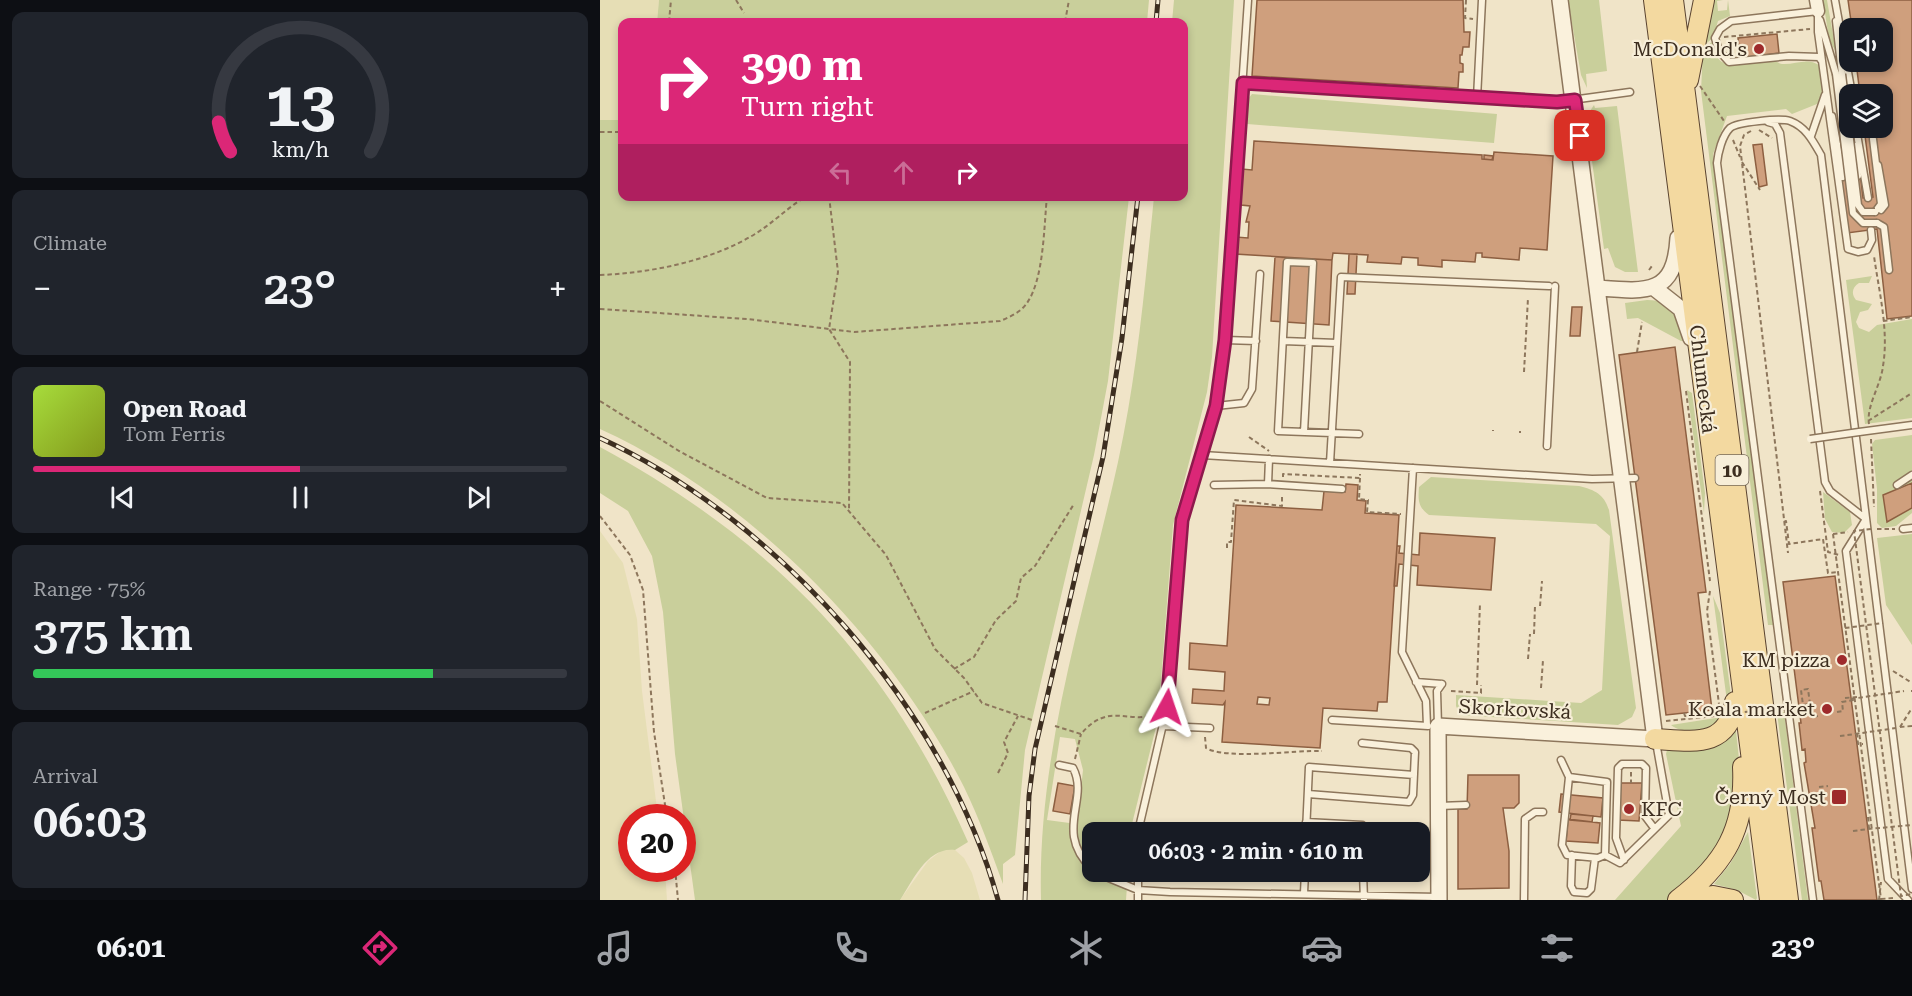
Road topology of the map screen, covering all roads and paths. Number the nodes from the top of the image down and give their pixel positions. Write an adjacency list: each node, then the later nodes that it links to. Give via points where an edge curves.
1 (671, 0): 14 (path)
2 (736, 0): 13 (path)
3 (1068, 0): 15 (path)
4 (1248, 0): 21 (lane)
5 (1466, 0): 16 (path, via 1465,18 1473,19)
6 (1482, 0): 25 (lane)
7 (1560, 0): 26 (street)
8 (1654, 0): 42 (main road, Chlumecká / 10)
9 (1672, 0): 27 (main road, Chlumecká / 10)
10 (1704, 0): 27 (main road)
11 (1834, 0): 20 (lane); 22 (lane)
12 (1817, 6): 18 (lane, via 1731,21); 19 (lane); 20 (lane)
13 (744, 13)
14 (669, 18)
15 (1066, 18)
16 (1472, 29)
17 (1810, 29): 18 (path)
18 (1715, 38): 19 (lane, via 1719,51 1729,62 1790,56 1819,57)
19 (1822, 61): 24 (lane)
20 (1839, 74): 33 (lane, bridge, via 1858,205 1863,213 1875,212 1881,204); 47 (lane, bridge, via 1853,213 1863,224 1884,227)
21 (1243, 83): 25 (lane); 58 (lane)
22 (1850, 84)
23 (1630, 92): 26 (lane)
24 (1826, 92): 31 (lane); 37 (lane); 44 (lane, via 1846,246 1855,252 1864,251)
25 (1477, 98): 26 (lane)
26 (1575, 100): 51 (street)
27 (1684, 103): 194 (main road, Chlumecká / 10)
28 (1764, 121): 31 (lane, via 1789,121); 95 (lane, via 1775,124 1780,133 1825,482 1830,491); 217 (lane, via 1730,129 1717,163)
29 (600, 132): 30 (path)
30 (618, 132)
31 (1810, 135): 95 (lane, via 1821,155)
32 (1857, 138): 35 (lane)
33 (1873, 139)
34 (1773, 141): 96 (path, via 1765,132 1755,130 1744,135 1740,146)
35 (1858, 143): 36 (lane); 38 (lane)
36 (1858, 176)
37 (1843, 177)
38 (1868, 198)
39 (800, 201): 49 (path, via 755,234 716,252 664,266)
40 (830, 201): 57 (path, via 838,272)
41 (1046, 201): 57 (path, via 1038,279 1028,303 1015,315 984,324 854,332)
42 (1680, 205): 50 (street, via 1675,267 1671,275); 65 (main road, Chlumecká / 10)
43 (1871, 230): 44 (lane)
44 (1872, 240): 55 (path)
45 (1652, 266): 46 (path)
46 (1649, 270)
47 (1889, 270)
48 (1260, 274): 59 (lane)
49 (600, 275)
50 (1653, 287): 51 (street); 65 (street, via 1673,301 1684,315)
51 (1599, 288): 84 (street)
52 (1528, 298): 64 (path)
53 (600, 309): 57 (path)
54 (1912, 317): 55 (path)
55 (1883, 321): 69 (path, via 1883,366)
56 (1642, 322): 63 (path)
57 (829, 328): 93 (path, via 850,362)
58 (1225, 340): 59 (lane); 68 (lane)
59 (1256, 341): 68 (lane, via 1252,389 1244,403)
60 (1283, 341): 61 (lane); 61 (lane, via 1287,262 1296,262 1313,263); 72 (lane, via 1278,431)
61 (1309, 342): 62 (lane); 72 (lane)
62 (1337, 343): 73 (lane); 76 (lane, via 1341,277 1552,286)
63 (1637, 352)
64 (1524, 372)
65 (1695, 392): 107 (path); 121 (main road, Chlumecká / 10)
66 (1912, 393): 69 (path)
67 (600, 401): 93 (path, via 679,451 766,498 842,503)
68 (1216, 406): 77 (lane)
69 (1868, 421): 71 (path)
70 (1912, 425): 71 (lane)
71 (1870, 430): 75 (lane, bridge); 99 (path)
72 (1304, 432): 73 (lane)
73 (1332, 433): 74 (lane); 79 (lane)
74 (1359, 434)
75 (1810, 439)
76 (1547, 446)
77 (1202, 455): 78 (lane); 137 (lane, via 1182,520)
78 (1269, 459): 79 (lane); 87 (lane)
79 (1330, 463): 80 (lane)
80 (1361, 465): 81 (lane); 83 (path)
81 (1413, 468): 84 (lane); 124 (lane, via 1402,652)
82 (1912, 476): 89 (lane)
83 (1360, 478): 85 (path, via 1283,474); 97 (path, via 1359,500 1368,500 1367,512 1401,514)
84 (1629, 478): 159 (street)
85 (1283, 480)
86 (1819, 481): 104 (path, via 1828,552)
87 (1268, 484): 88 (lane); 90 (lane)
88 (1214, 485)
89 (1897, 485)
90 (1342, 489)
91 (1282, 496): 102 (path, via 1282,506 1234,500 1231,542 1227,542)
92 (1074, 504): 122 (path, via 1035,566 1022,578 1016,601 996,620 974,657)
93 (849, 511): 122 (path, via 886,555 935,650)
94 (600, 516): 175 (path, via 630,555 643,590 654,732)
95 (1866, 519): 201 (lane); 207 (lane, via 1846,551 1888,879)
96 (1784, 522): 103 (path); 105 (path, via 1789,544 1823,539 1828,573)
97 (1400, 525)
98 (1912, 528): 100 (lane)
99 (1873, 529): 100 (path); 101 (path, bridge)
100 (1903, 529)
101 (1854, 531): 105 (path, bridge, via 1833,534); 115 (path, bridge)
102 (1227, 548)
103 (1788, 552)
104 (1839, 554)
105 (1838, 572): 116 (path, bridge)
106 (1542, 581): 113 (path)
107 (1710, 581)
108 (1710, 591): 142 (path, via 1707,611)
109 (1480, 603): 126 (path)
110 (1869, 603): 111 (path)
111 (1860, 605)
112 (1535, 606): 118 (path)
113 (1540, 606)
114 (1883, 623): 115 (path, bridge)
115 (1867, 625): 116 (path, bridge); 155 (path, bridge)
116 (1845, 628): 132 (path, bridge)
117 (1530, 634): 119 (path)
118 (1534, 634)
119 (1528, 659)
120 (1543, 660): 128 (path)
121 (1740, 663): 134 (main road); 214 (main road, Chlumecká / 10)
122 (954, 669): 129 (path)
123 (1893, 671): 125 (path)
124 (1416, 682): 151 (lane); 151 (lane, via 1442,684 1437,691)
125 (1912, 683)
126 (1477, 685)
127 (1481, 686): 130 (path, via 1481,693)
128 (1541, 688)
129 (974, 691): 140 (path); 145 (path, via 982,703)
130 (1451, 691)
131 (1904, 691): 132 (path, bridge)
132 (1853, 699): 133 (path); 133 (path); 157 (path, bridge)
133 (1845, 700): 139 (path, via 1843,711)
134 (1735, 702): 159 (main road, via 1729,723 1715,736 1694,741); 211 (main road, via 1744,777 1739,820 1717,864)
135 (1807, 703): 135 (path, via 1803,705 1802,690 1808,689); 144 (path, via 1811,717)
136 (1799, 705): 142 (path, bridge)
137 (1167, 707): 150 (lane); 156 (path, via 1155,716 1112,714 1090,723)
138 (1912, 708): 153 (path)
139 (1837, 712)
140 (925, 713)
141 (1684, 713): 143 (path)
142 (1720, 715): 143 (path, bridge)
143 (1715, 716): 148 (path)
144 (1819, 716)
145 (1018, 717): 146 (path); 168 (path, via 1004,742 1008,753)
146 (1032, 720)
147 (1332, 720): 151 (lane)
148 (1666, 721)
149 (1055, 726): 156 (path)
150 (1163, 726): 154 (lane); 182 (lane)
151 (1432, 726): 159 (street, Skorkovská); 178 (street, Skorkovská)
152 (1912, 726): 153 (path)
153 (1898, 727): 155 (path, bridge)
154 (1210, 728)
155 (1880, 730): 157 (path, bridge); 185 (path, bridge)
156 (1081, 734): 167 (path)
157 (1857, 734): 158 (path); 162 (path, via 1858,744); 187 (path, bridge)
158 (1840, 736)
159 (1655, 738): 186 (lane, via 1669,815)
160 (1205, 741): 163 (path, via 1206,748 1216,752 1276,755 1291,750)
161 (1362, 743): 169 (lane, via 1411,748 1415,752)
162 (1863, 744)
163 (1322, 751)
164 (1561, 760): 170 (lane)
165 (1059, 765): 167 (lane)
166 (1631, 766): 171 (path)
167 (1073, 768): 191 (lane, via 1078,778 1072,833)
168 (998, 773)
169 (1414, 775): 174 (lane, via 1409,802); 174 (lane, via 1309,766)
170 (1569, 777): 189 (lane, via 1562,845 1567,855); 190 (lane, via 1607,782)
171 (1631, 783)
172 (1828, 786): 173 (path)
173 (1819, 787)
174 (1308, 794): 183 (lane)
175 (665, 804)
176 (1466, 805): 178 (lane)
177 (1895, 805): 179 (path)
178 (1438, 806): 206 (street, Skorkovská)
179 (1886, 806)
180 (1543, 813): 210 (lane, via 1535,812 1525,819)
181 (1873, 817): 187 (path, via 1868,817)
182 (1140, 822)
183 (1306, 822)
184 (1912, 825): 185 (path, bridge)
185 (1893, 826): 187 (path, bridge); 207 (path, bridge)
186 (1654, 828): 193 (lane); 193 (lane, via 1646,816 1646,768 1642,764 1622,764 1618,768 1616,838)
187 (1869, 829): 188 (path); 218 (path, bridge)
188 (1853, 831)
189 (1572, 855): 192 (lane); 192 (lane, via 1570,886 1574,892 1587,893 1592,889)
190 (1605, 855): 192 (lane); 193 (lane, via 1620,863)
191 (1082, 858)
192 (1595, 858)
193 (1624, 860)
194 (1784, 865): 215 (main road, Chlumecká / 10); 216 (main road, 10)
195 (676, 882): 208 (path)
196 (1120, 882): 202 (lane)
197 (1138, 882): 202 (lane)
198 (1305, 882): 203 (lane)
199 (1363, 882): 205 (lane)
200 (1881, 884): 218 (path)
201 (1912, 889)
202 (1138, 890): 203 (lane); 209 (lane)
203 (1304, 893): 205 (lane)
204 (1912, 894): 207 (path, bridge)
205 (1364, 897): 206 (lane)
206 (1439, 898)
207 (1905, 898): 218 (path)
208 (678, 900)
209 (1138, 900)
210 (1524, 900)
211 (1678, 900)
212 (1694, 900): 213 (main road, via 1713,896)
213 (1733, 900)
214 (1770, 900)
215 (1788, 900)
216 (1793, 900)
217 (1813, 900)
218 (1879, 900)

